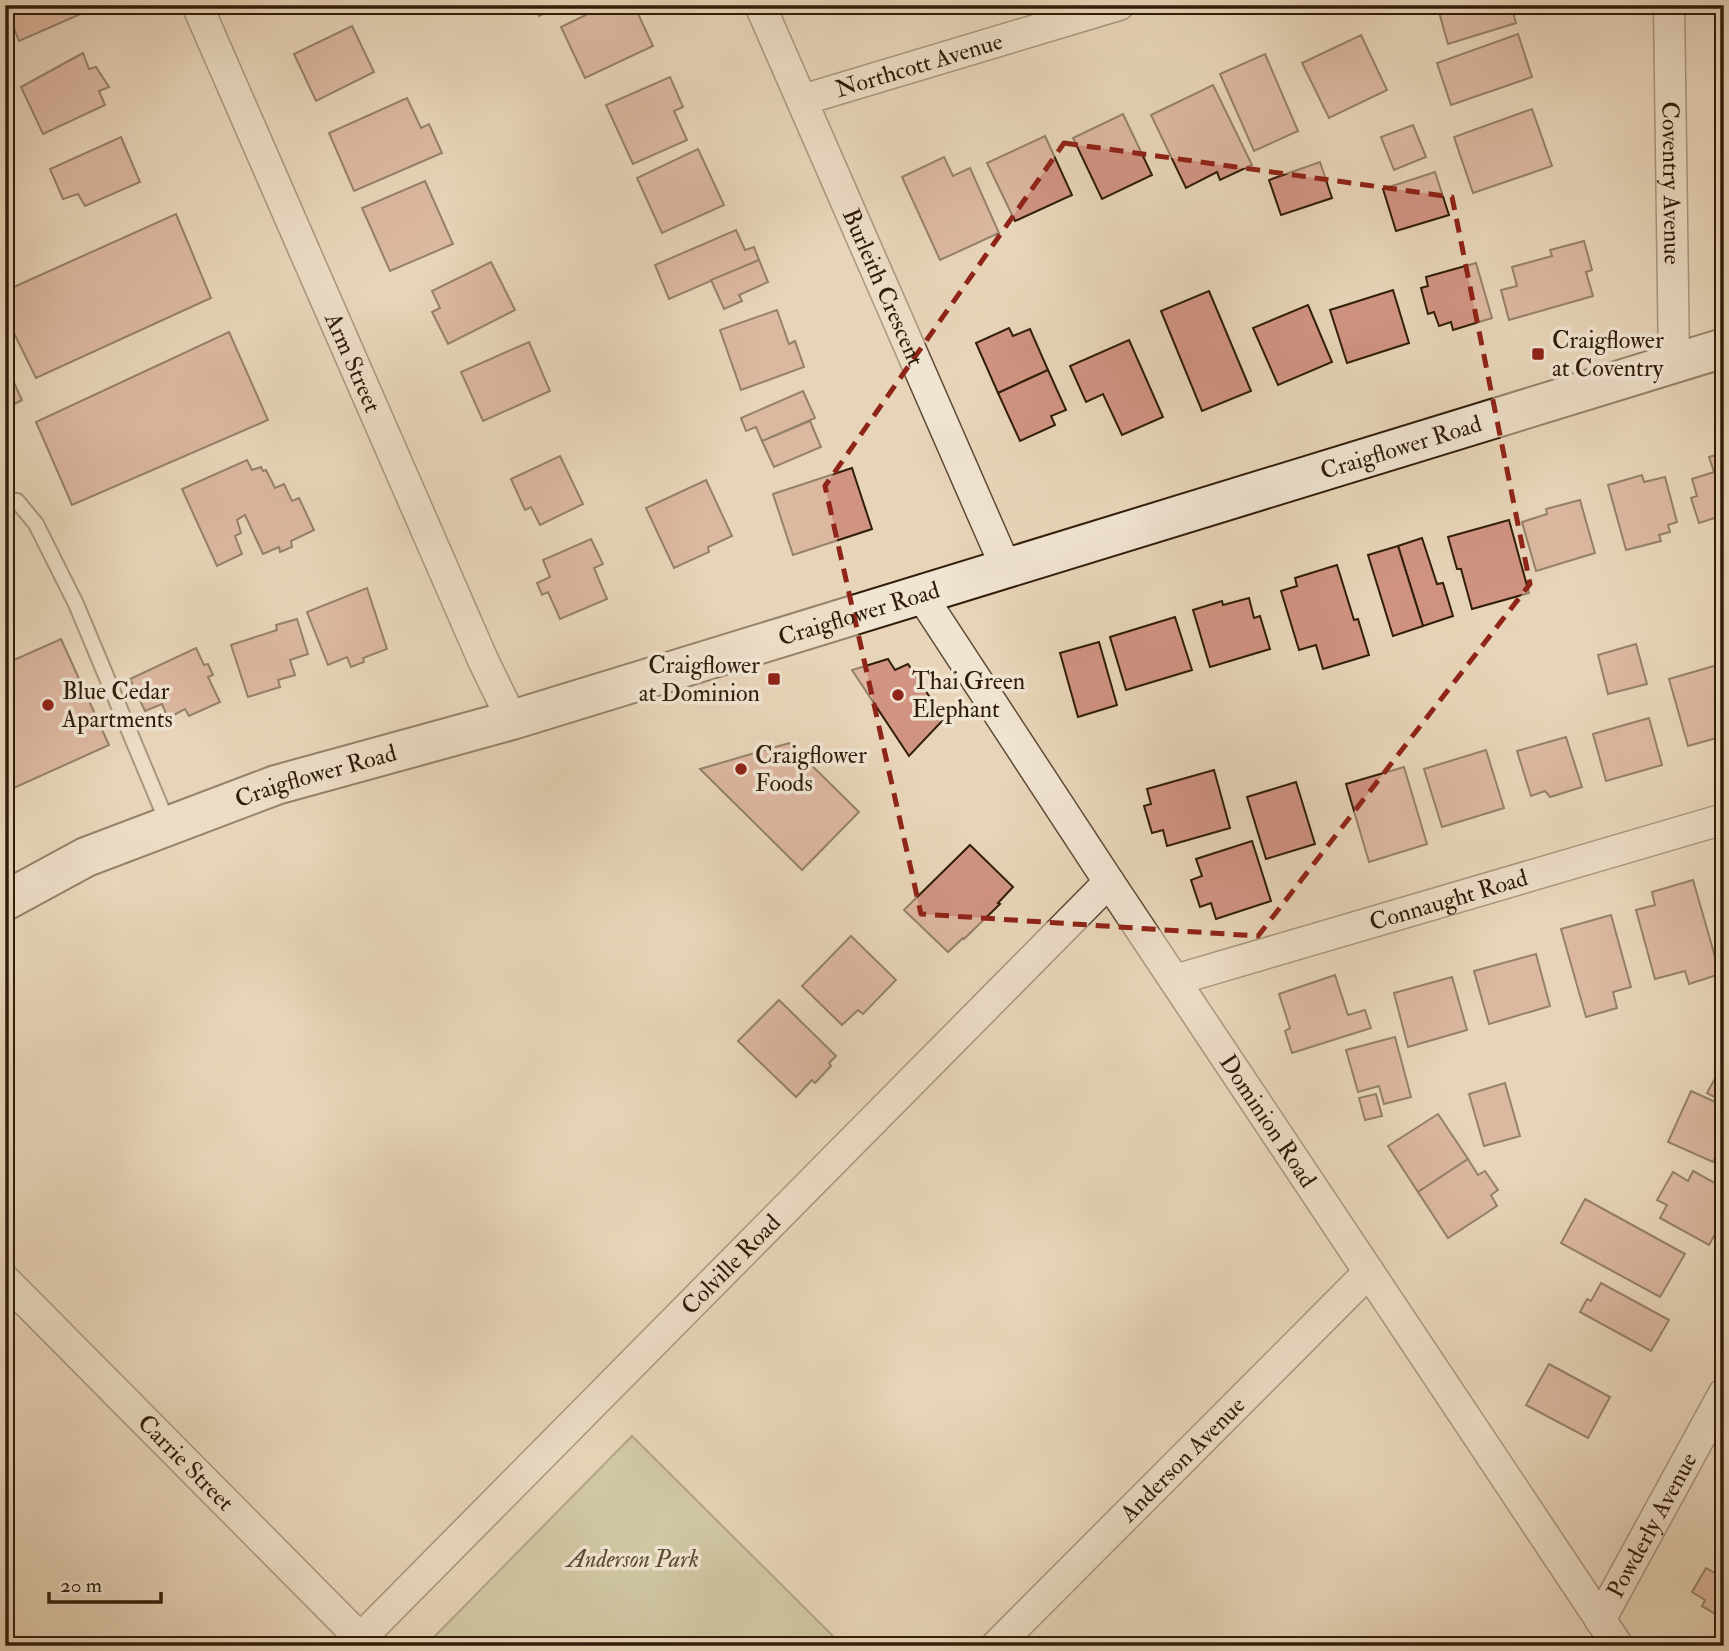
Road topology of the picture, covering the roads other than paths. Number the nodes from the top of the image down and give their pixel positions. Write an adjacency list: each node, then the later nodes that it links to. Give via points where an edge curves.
1 (197, 5): 11 (street, Arm Street)
2 (760, 5): 5 (street, Burleith Crescent)
3 (1119, 5): 5 (street, Northcott Avenue)
4 (1669, 5): 7 (street, Coventry Avenue)
5 (802, 100): 9 (street, Burleith Crescent)
6 (1724, 348): 7 (main road, Craigflower Road)
7 (1674, 363): 9 (main road, Craigflower Road)
8 (5, 501): 13 (lane, via 17,501 42,535 76,604)
9 (1007, 570): 10 (main road, Craigflower Road)
10 (921, 595): 11 (main road, Craigflower Road); 14 (street, Dominion Road)
11 (512, 720): 13 (main road, Craigflower Road, via 276,785)
12 (1724, 819): 16 (street, Connaught Road)
13 (168, 826): 15 (main road, Craigflower Road, via 86,857)
14 (1109, 882): 16 (street, Dominion Road); 21 (street, Colville Road)
15 (5, 901)
16 (1175, 980): 17 (street, Dominion Road)
17 (1369, 1272): 20 (street, Dominion Road); 22 (street, Anderson Avenue)
18 (5, 1280): 21 (street, Carrie Street)
19 (1724, 1393): 20 (street, Powderly Avenue)
20 (1600, 1620): 23 (street, Dominion Road)
21 (360, 1643)
22 (996, 1646)
23 (1618, 1646)

